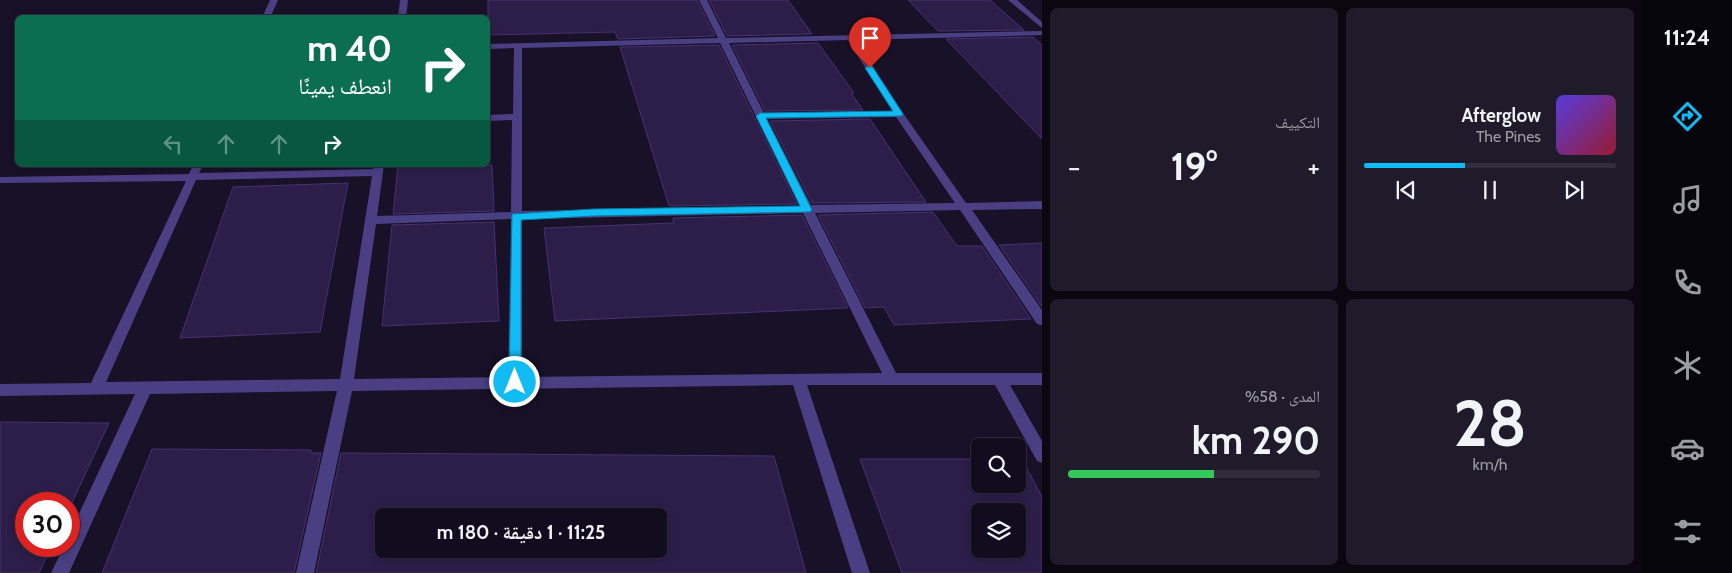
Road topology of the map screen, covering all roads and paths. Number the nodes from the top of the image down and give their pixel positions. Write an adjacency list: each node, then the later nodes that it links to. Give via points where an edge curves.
1 (274, 0): 5 (street)
2 (404, 0): 6 (street)
3 (703, 0): 10 (street)
4 (1012, 0): 7 (street)
5 (267, 15)
6 (402, 15)
7 (1042, 26)
8 (1042, 33): 9 (street)
9 (850, 37): 10 (street); 13 (street)
10 (723, 40): 11 (street); 14 (street)
11 (518, 45): 12 (street); 15 (street)
12 (490, 46)
13 (899, 114): 14 (street); 22 (street)
14 (760, 116): 23 (street)
15 (517, 117): 16 (street); 24 (street)
16 (490, 118)
17 (197, 167): 19 (street)
18 (379, 168): 19 (street); 25 (street)
19 (193, 178): 20 (street); 35 (street)
20 (0, 180)
21 (1042, 205): 22 (street)
22 (965, 206): 23 (street); 26 (street)
23 (807, 210): 24 (street); 27 (street)
24 (516, 216): 25 (street); 31 (street)
25 (371, 220): 32 (street)
26 (1042, 320)
27 (891, 378): 28 (street); 29 (street)
28 (798, 379): 31 (street); 39 (street)
29 (999, 379): 30 (street); 36 (street)
30 (1042, 379)
31 (515, 382): 32 (street)
32 (346, 385): 33 (street); 38 (street)
33 (145, 389): 35 (street); 37 (street)
34 (0, 390): 35 (street)
35 (95, 390)
36 (1042, 456)
37 (60, 573)
38 (305, 573)
39 (861, 573)

